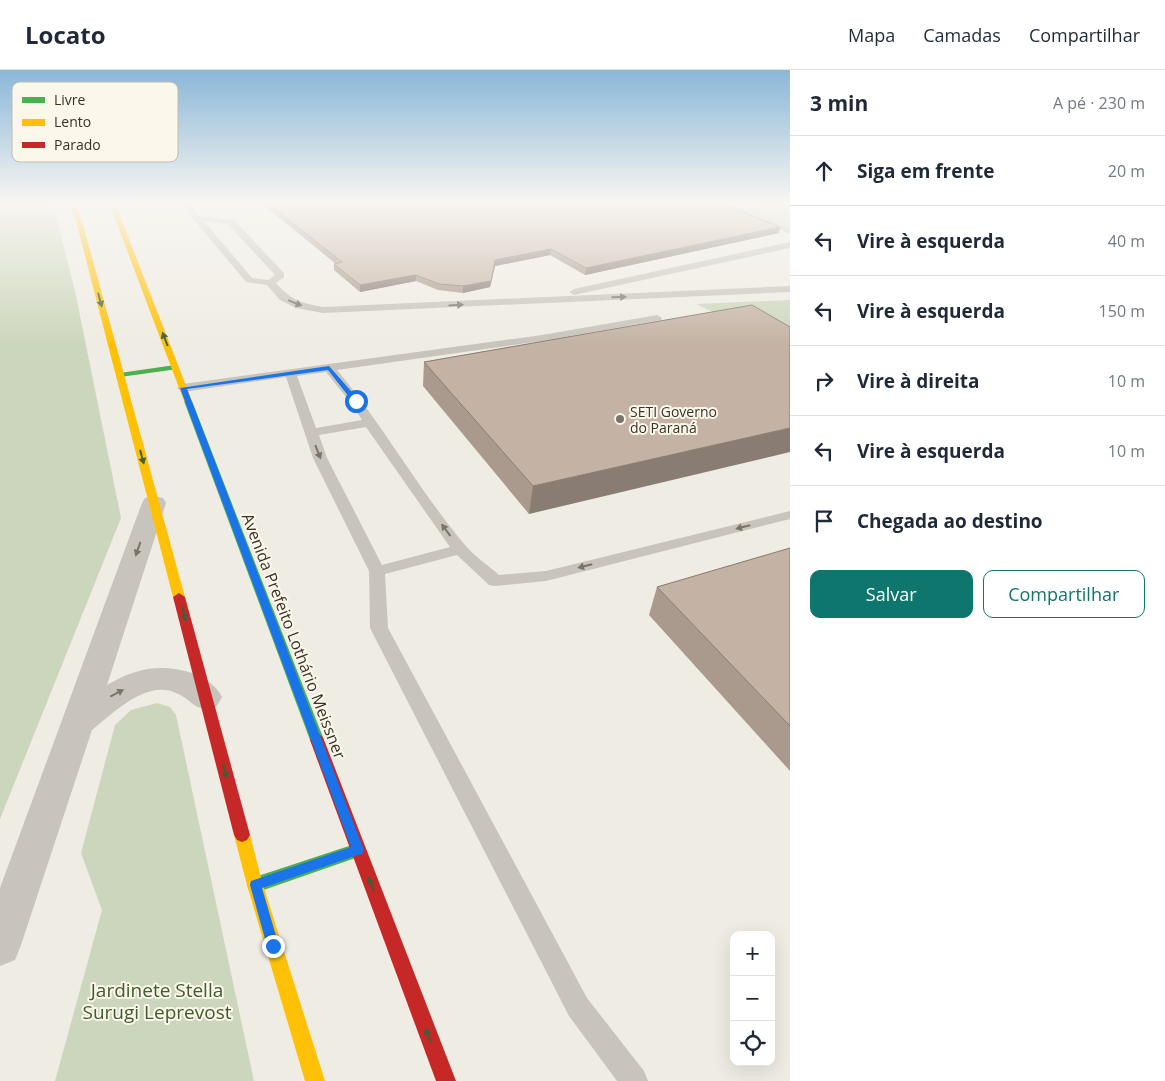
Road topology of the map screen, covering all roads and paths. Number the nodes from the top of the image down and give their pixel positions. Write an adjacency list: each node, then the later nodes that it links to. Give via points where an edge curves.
1 (87, 250): 13 (main road, one-way to 13)
2 (130, 250): 10 (main road, Avenida Prefeito Lothário Meissner, one-way to 2)
3 (224, 250): 6 (lane, via 249,280)
4 (258, 250): 6 (lane, via 281,275)
5 (766, 250): 8 (lane)
6 (270, 283): 8 (lane, one-way to 8, via 284,298 300,306 323,310)
7 (790, 289): 8 (lane, one-way to 7)
8 (543, 300)
9 (656, 318): 11 (lane, via 542,338)
10 (175, 367): 13 (main road); 14 (main road, Avenida Prefeito Lothário Meissner)
11 (329, 368): 12 (lane); 15 (lane)
12 (290, 374): 14 (lane); 16 (lane)
13 (120, 375): 17 (main road, one-way to 17)
14 (183, 388): 23 (main road, Avenida Prefeito Lothário Meissner)
15 (370, 422): 16 (lane); 19 (lane, one-way to 15)
16 (310, 433): 20 (lane, one-way to 20)
17 (154, 503): 21 (main road, one-way to 21); 22 (street, one-way to 22)
18 (790, 515): 19 (lane, one-way to 19, via 537,577 495,581)
19 (460, 549): 20 (lane)
20 (377, 571): 28 (lane, via 379,628 578,1007)
21 (206, 698): 22 (street, one-way to 21, via 114,694 142,681 173,678 194,686); 24 (main road, one-way to 24)
22 (78, 722): 25 (street)
23 (358, 850): 24 (main road); 27 (main road, Avenida Prefeito Lothário Meissner, one-way to 23)
24 (255, 885): 26 (main road)
25 (0, 945)
26 (315, 1081)
27 (446, 1081)
28 (634, 1081)

